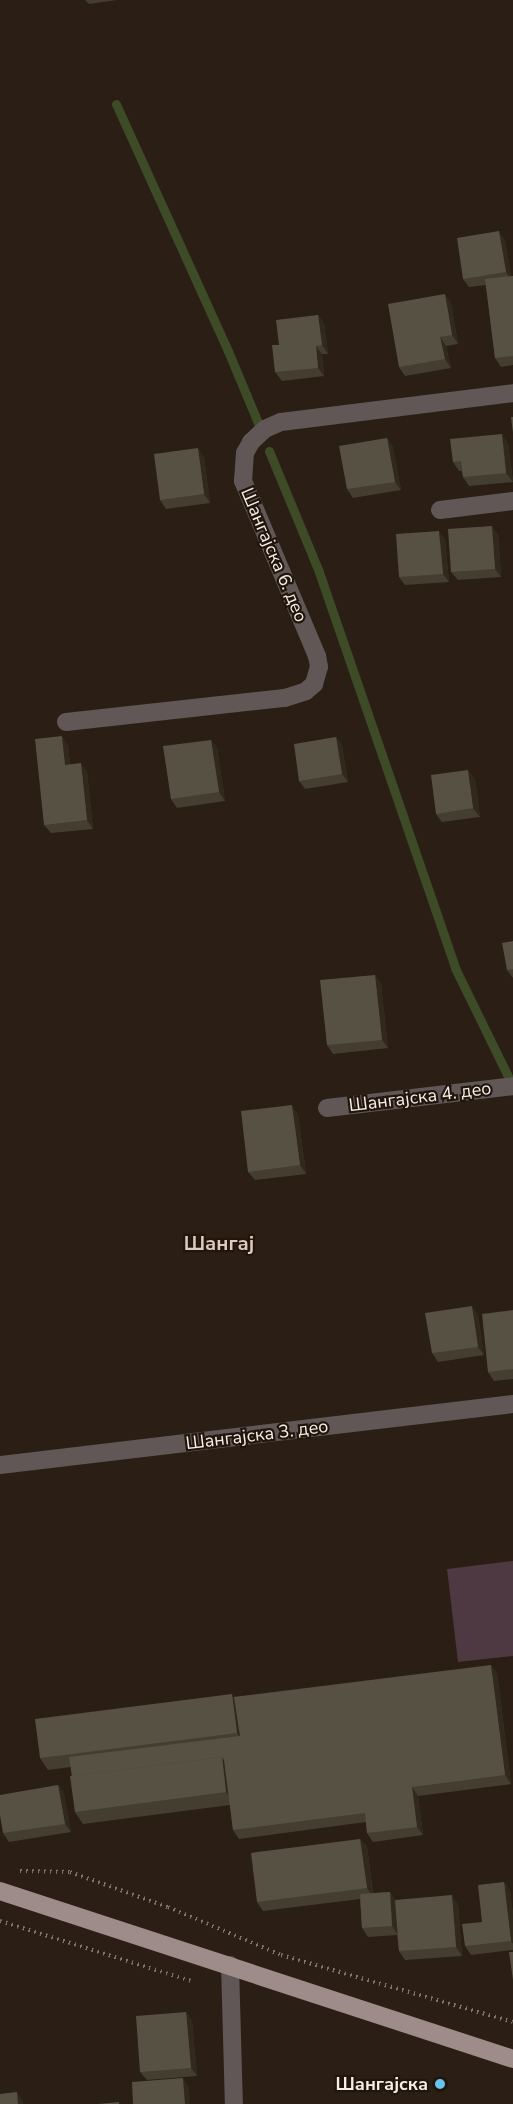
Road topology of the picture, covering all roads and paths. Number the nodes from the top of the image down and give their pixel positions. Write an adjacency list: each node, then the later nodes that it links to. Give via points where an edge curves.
1 (513, 393): 4 (street, Шангајска 6. део, via 281,422 265,429 244,453 243,480 317,656 319,667 314,684 285,698)
2 (513, 501): 3 (street)
3 (440, 510)
4 (66, 722)
5 (513, 1086): 6 (street, Шангајска 4. део)
6 (327, 1108)
7 (513, 1404): 8 (street, Шангајска 3. део)
8 (0, 1465)
9 (17, 1871): 12 (path, via 70,1872 168,1907 281,1955)
10 (0, 1891): 11 (main road)
11 (230, 1965): 13 (main road); 14 (street)
12 (513, 2022)
13 (513, 2059)
14 (234, 2104)

